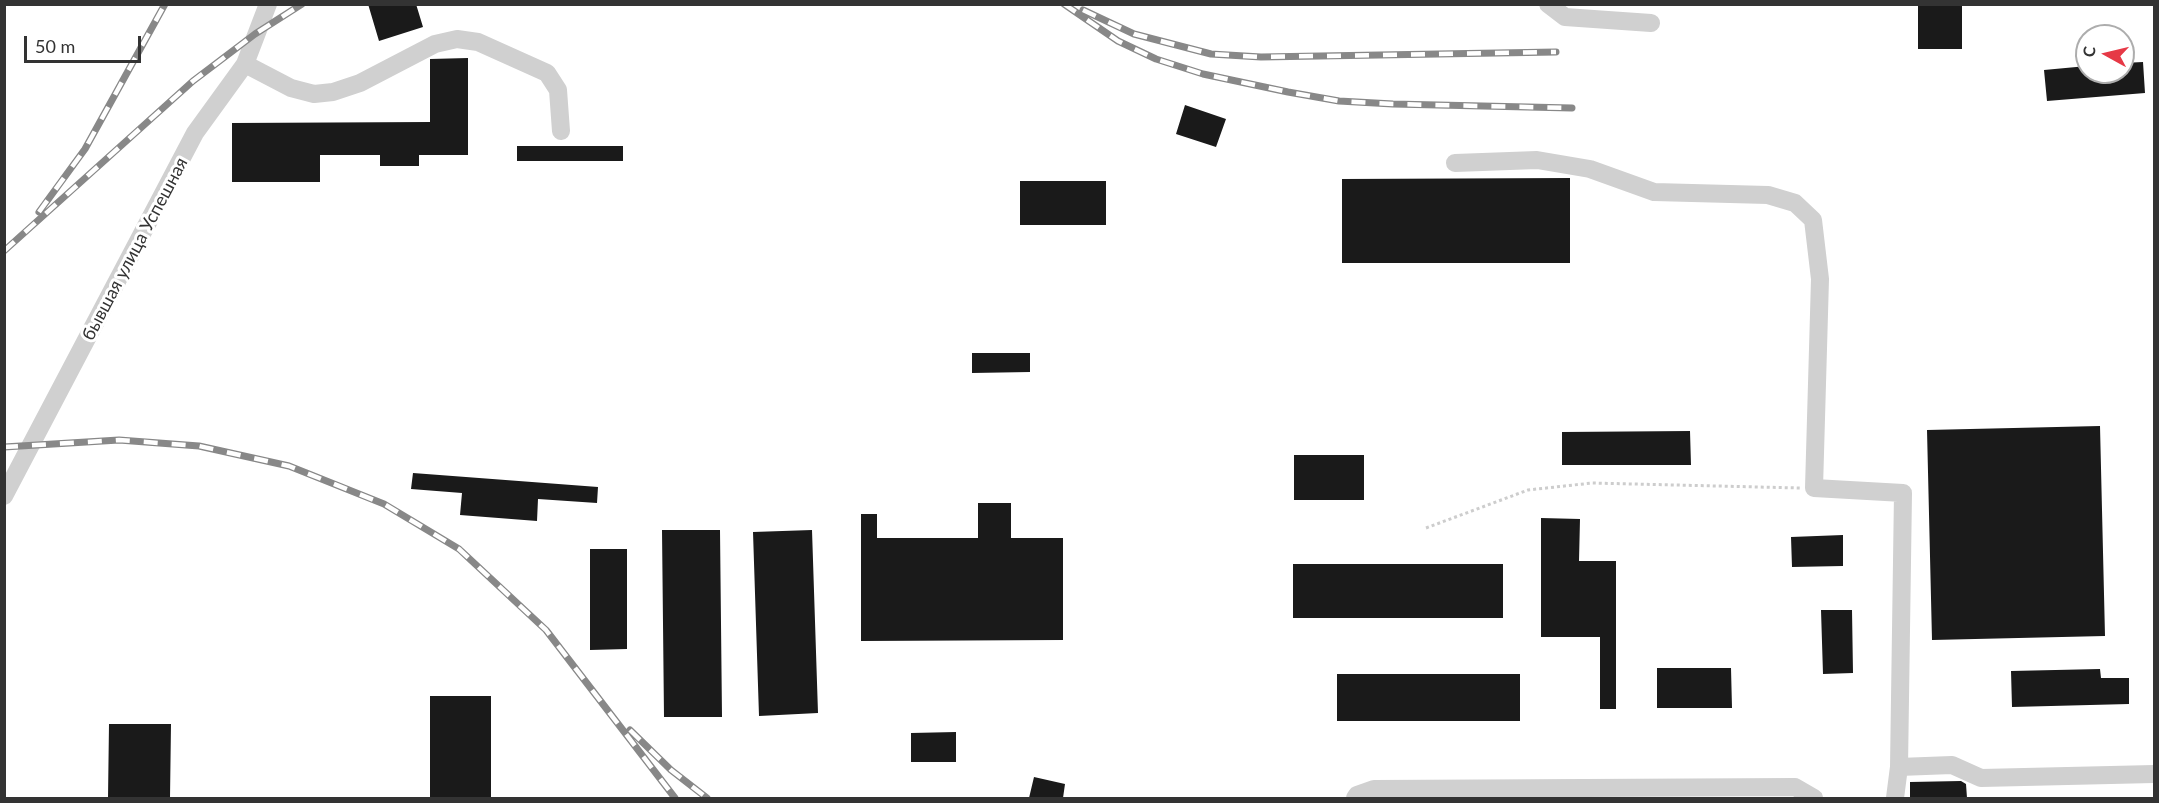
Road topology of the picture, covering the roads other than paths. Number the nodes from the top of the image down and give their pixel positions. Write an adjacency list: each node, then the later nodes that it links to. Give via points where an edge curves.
1 (268, 4): 4 (street, бывшая улица Успешная)
2 (1548, 4): 3 (street, via 1565,17)
3 (1651, 22)
4 (245, 64): 5 (street, via 291,88 314,94 360,83 435,44 457,39 478,42 547,73 558,90); 7 (street, бывшая улица Успешная, via 195,133)
5 (561, 131)
6 (1455, 163): 8 (street, via 1537,160 1590,169 1654,192 1768,195 1795,203 1813,220 1820,279 1814,488 1903,493)
7 (4, 496)
8 (1899, 767): 9 (street, via 1952,765 1981,777); 12 (street)
9 (2154, 774)
10 (1355, 798): 11 (street, via 1374,789 1795,787)
11 (1814, 798)
12 (1895, 798)

